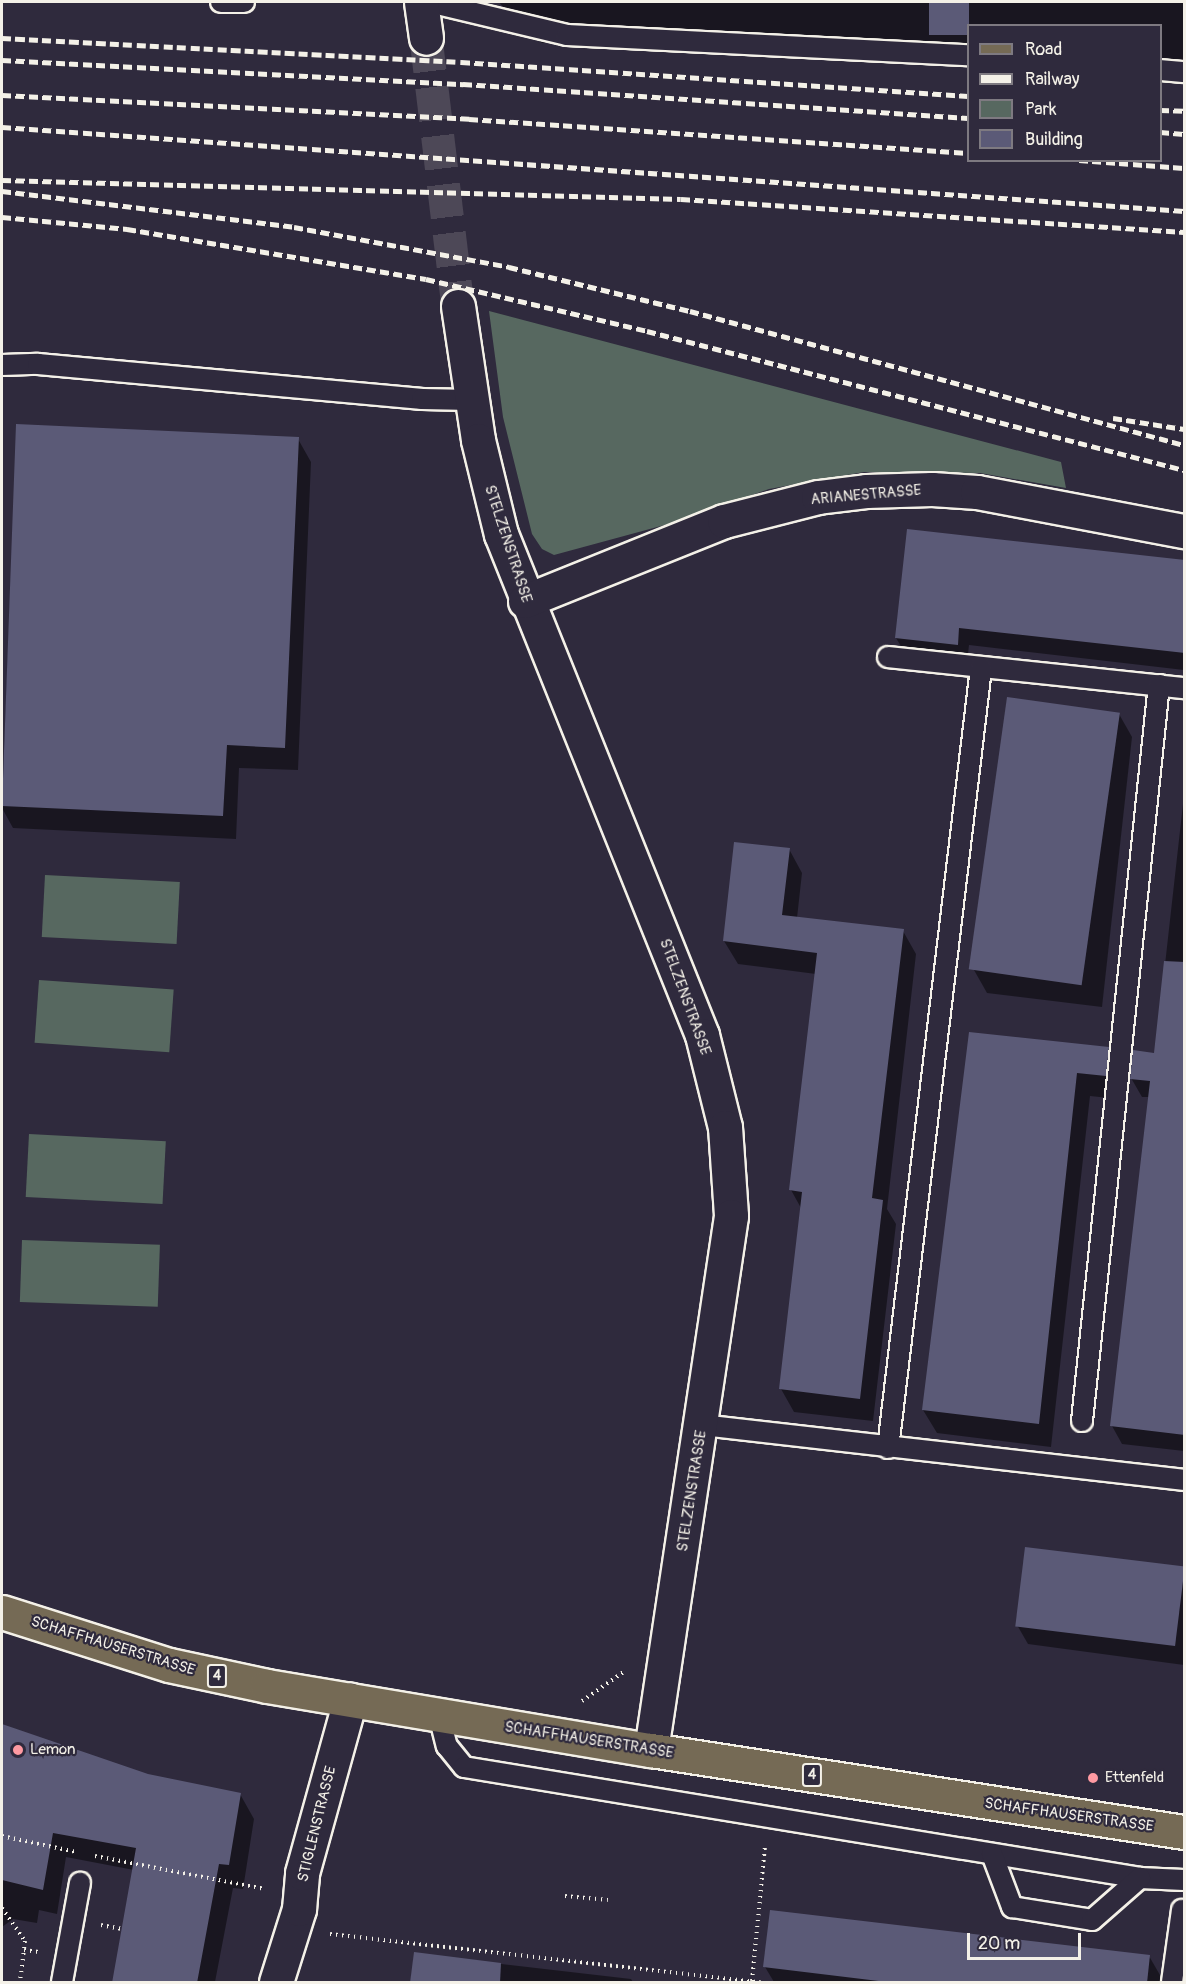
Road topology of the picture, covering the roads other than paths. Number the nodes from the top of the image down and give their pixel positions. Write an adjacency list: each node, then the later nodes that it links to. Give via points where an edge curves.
1 (221, 2): 2 (lane)
2 (230, 2): 3 (lane)
3 (244, 2)
4 (421, 2): 6 (street)
5 (429, 2): 7 (lane, via 567,35)
6 (426, 38)
7 (967, 55)
8 (1162, 70): 9 (lane)
9 (1185, 72)
10 (458, 306): 12 (street, STELZENSTRASSE)
11 (2, 365): 12 (lane, via 38,364 422,399)
12 (471, 400): 14 (street, STELZENSTRASSE, via 493,503)
13 (1185, 531): 14 (street, ARIANESTRASSE, via 977,492 867,491 818,497 724,521)
14 (525, 601): 20 (street, STELZENSTRASSE, via 702,1035 725,1127 731,1216)
15 (888, 657): 16 (lane)
16 (981, 668): 17 (lane); 21 (lane)
17 (1158, 685): 18 (lane); 19 (lane)
18 (1185, 688)
19 (1082, 1421)
20 (702, 1425): 21 (lane); 26 (street, STELZENSTRASSE)
21 (888, 1448): 22 (lane)
22 (1185, 1480)
23 (2, 1612): 24 (main road, SCHAFFHAUSERSTRASSE / 4, via 169,1665)
24 (350, 1700): 25 (main road, SCHAFFHAUSERSTRASSE / 4); 34 (street, STIGLENSTRASSE, via 302,1872 299,1909)
25 (440, 1715): 26 (main road, SCHAFFHAUSERSTRASSE / 4); 28 (lane, via 447,1746 464,1767)
26 (651, 1750): 27 (main road, SCHAFFHAUSERSTRASSE / 4)
27 (1185, 1832)
28 (992, 1854): 29 (lane); 29 (lane, via 1012,1908 1092,1920)
29 (1140, 1878): 30 (lane)
30 (1185, 1880)
31 (80, 1883): 33 (lane)
32 (1182, 1910): 35 (lane)
33 (62, 1983)
34 (276, 1983)
35 (1172, 1983)

